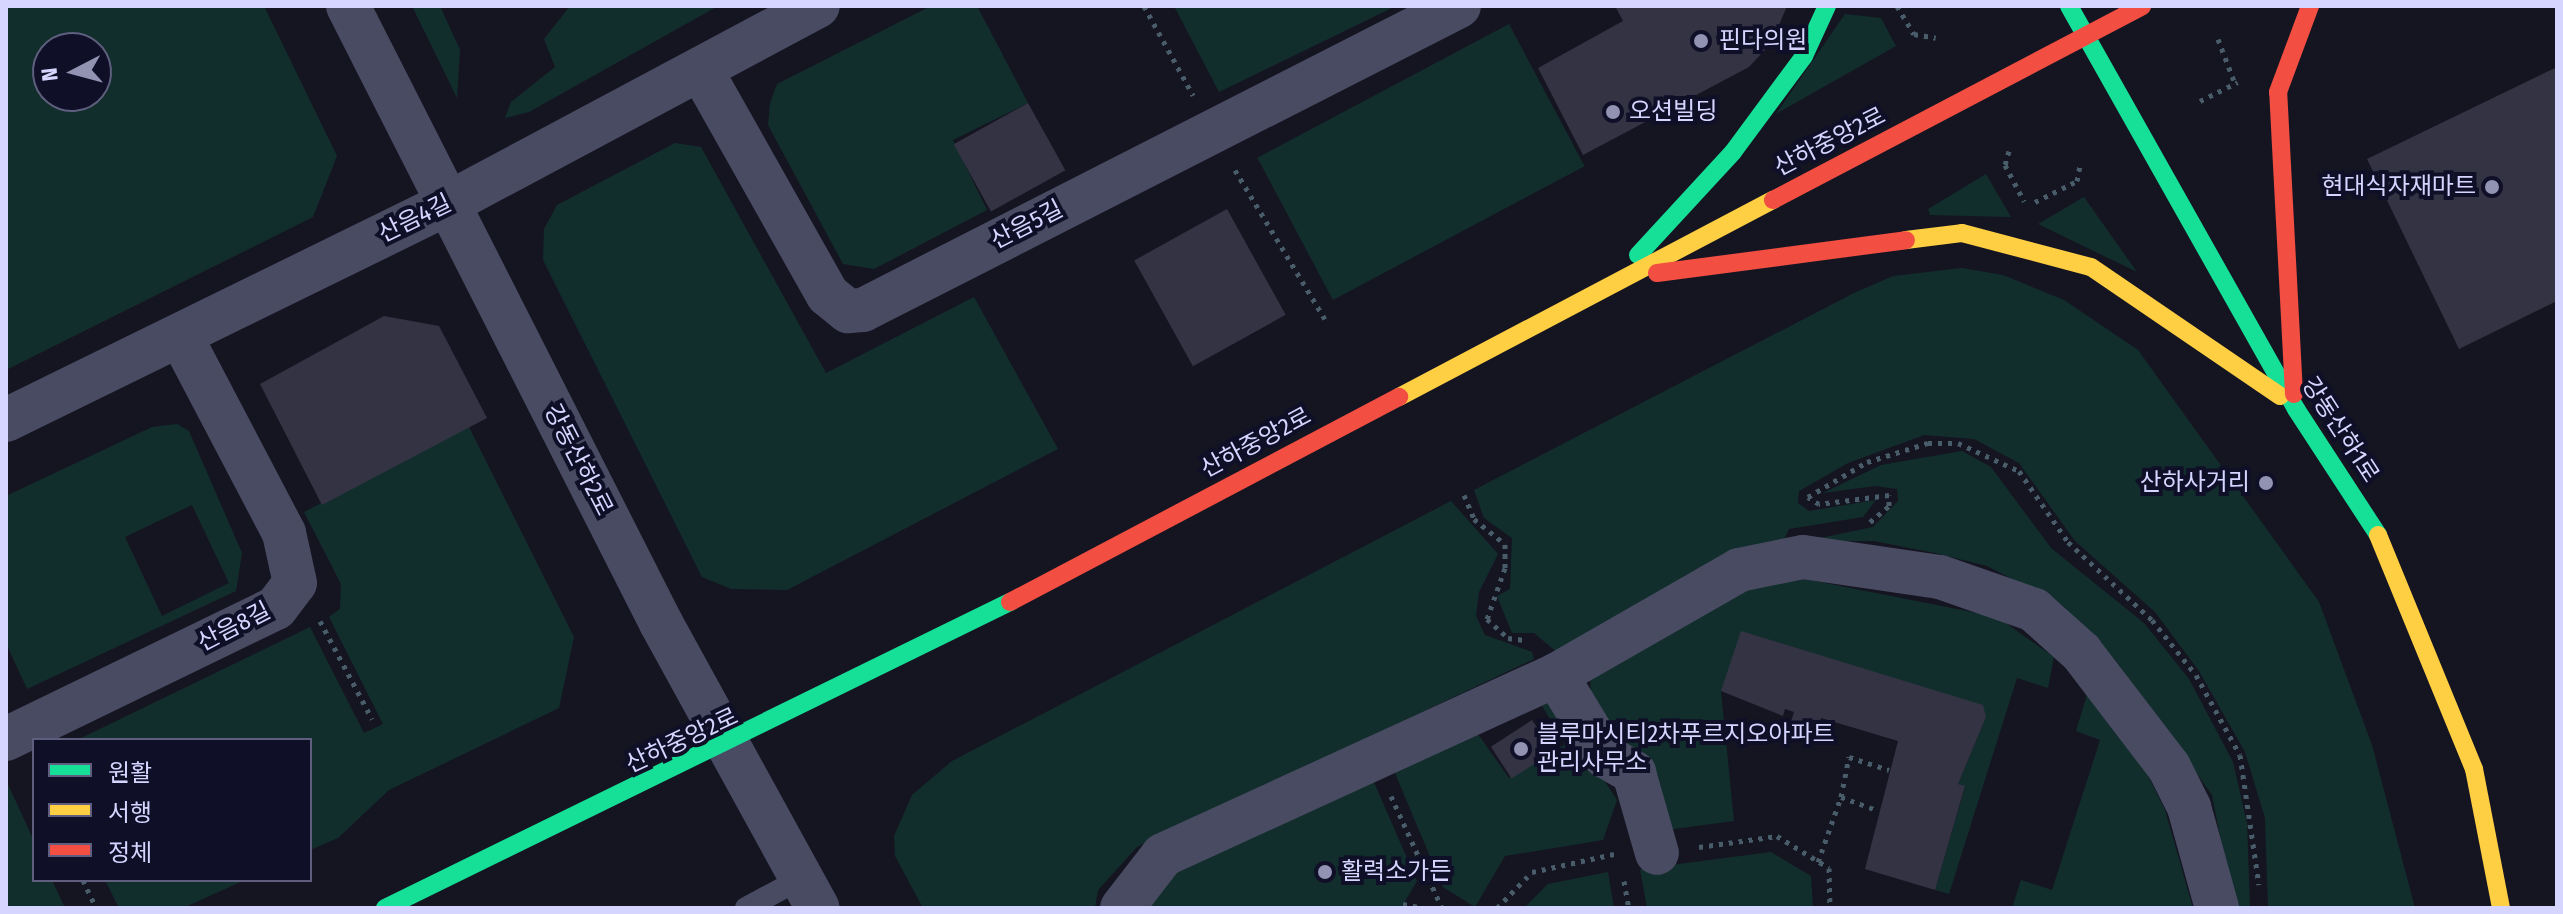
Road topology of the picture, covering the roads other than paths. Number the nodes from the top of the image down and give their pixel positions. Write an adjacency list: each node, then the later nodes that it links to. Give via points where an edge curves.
1 (348, 6): 10 (street, 강동산하2로)
2 (818, 6): 9 (street, 산음4길)
3 (1459, 6): 9 (street, 산음5길, via 863,310 848,311 828,295)
4 (1827, 6): 11 (main road, via 1804,56 1733,152)
5 (2069, 6): 8 (main road, 강동산하1로)
6 (2142, 6): 8 (main road, 산하중앙2로)
7 (2310, 6): 13 (main road, via 2277,108)
8 (2089, 36): 11 (main road, 산하중앙2로); 13 (main road, 강동산하1로)
9 (701, 70): 10 (street, 산음4길)
10 (449, 203): 12 (street, 산음4길); 17 (street, 강동산하2로)
11 (1611, 282): 13 (main road, via 1734,259 1962,233 2091,267 2207,340); 17 (main road, 산하중앙2로)
12 (181, 337): 14 (street, 산음4길); 16 (street, 산음8길, via 284,533 295,583 276,608)
13 (2296, 409): 24 (main road, 강동산하1로, via 2375,528 2431,656 2474,769)
14 (6, 420)
15 (1556, 675): 18 (street, via 1605,756 1634,773); 22 (street, via 1163,855); 23 (street, via 1739,570 1803,557 1851,559 1987,589 2034,610 2081,652 2169,767 2189,807)
16 (6, 739)
17 (729, 747): 19 (street, 강동산하2로); 20 (main road, 산하중앙2로)
18 (1657, 853)
19 (810, 893): 21 (lane)
20 (385, 908)
21 (746, 908)
22 (1122, 908)
23 (2217, 908)
24 (2501, 908)

